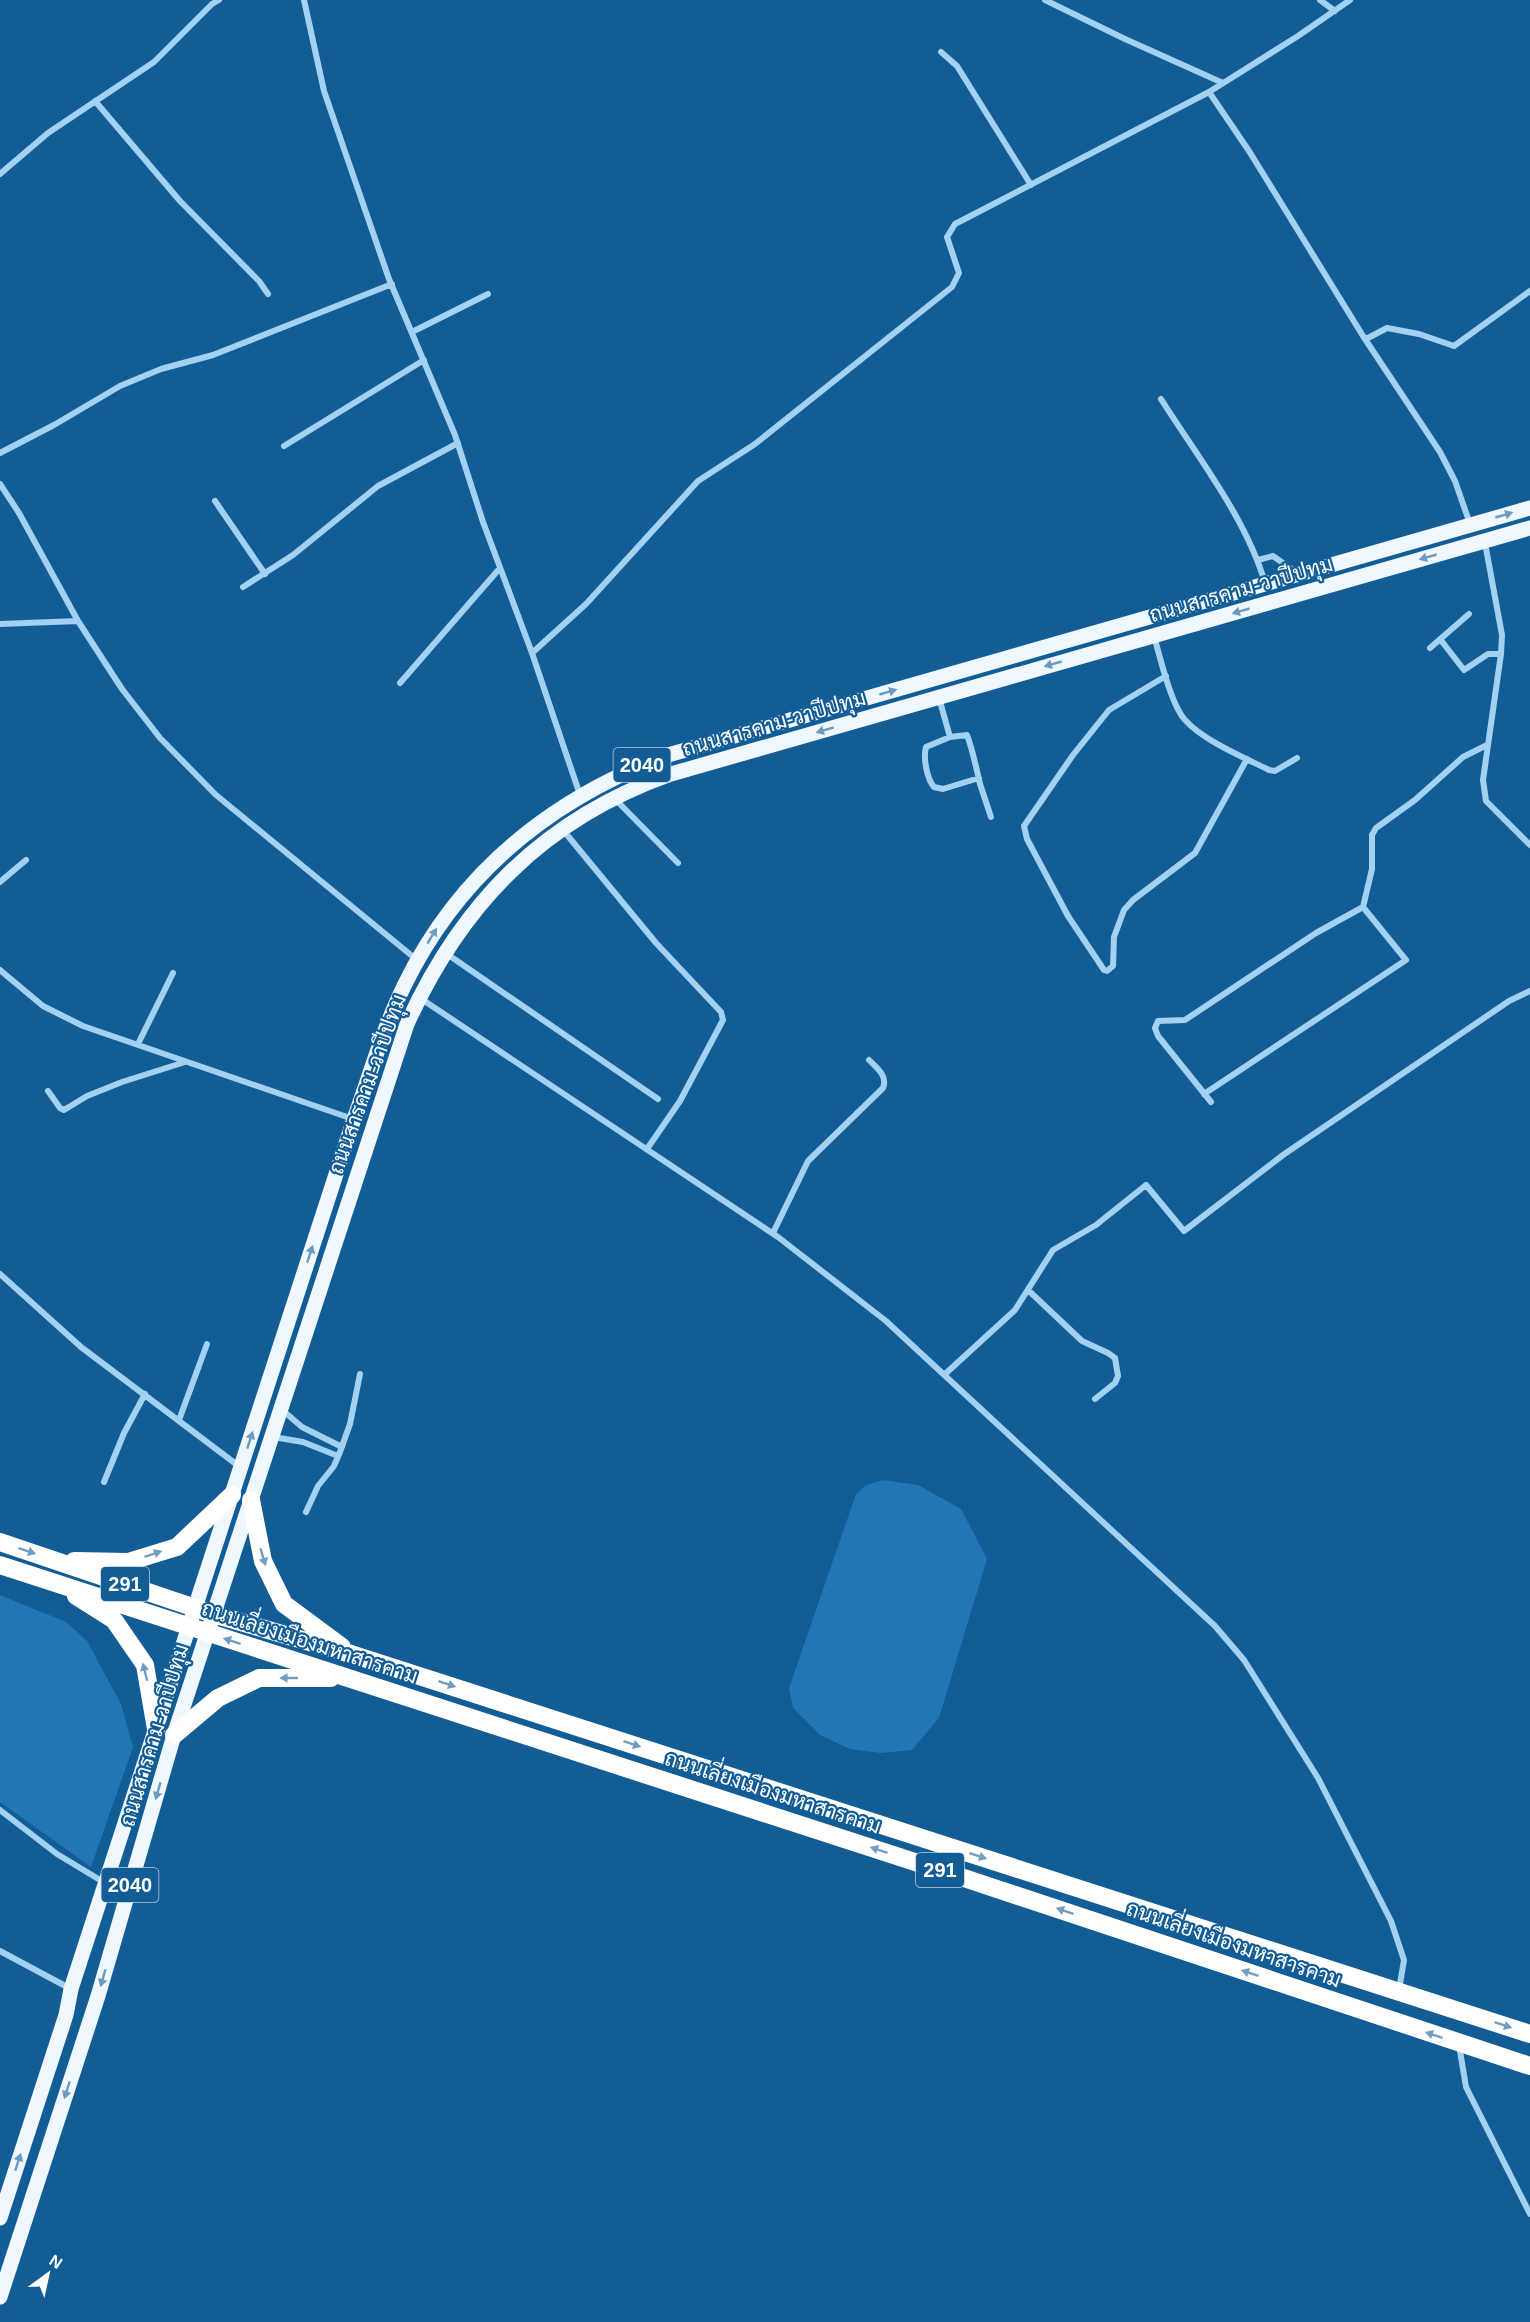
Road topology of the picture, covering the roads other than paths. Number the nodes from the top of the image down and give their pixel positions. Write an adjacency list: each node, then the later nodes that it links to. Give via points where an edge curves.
1 (219, 0): 10 (street, via 154,62)
2 (304, 0): 13 (street, via 324,91)
3 (1045, 0): 8 (street)
4 (1320, 0): 6 (street)
5 (1350, 0): 6 (street)
6 (1335, 11): 8 (street)
7 (941, 52): 12 (street, via 957,66)
8 (1223, 83): 9 (street)
9 (1209, 92): 12 (street); 18 (street)
10 (95, 101): 11 (street, via 48,133); 15 (street, via 180,201)
11 (0, 174)
12 (1031, 185): 42 (street, via 956,225 947,237 959,273 952,287 755,444 698,481 586,604)
13 (392, 284): 17 (street); 23 (street, via 213,355 161,369 120,386)
14 (1530, 291): 18 (street, via 1454,346 1387,328)
15 (268, 294)
16 (488, 294): 17 (street)
17 (412, 332): 19 (street)
18 (1366, 339): 27 (street, via 1440,452)
19 (424, 360): 21 (street); 22 (street)
20 (1161, 399): 30 (street, via 1239,520)
21 (458, 443): 31 (street); 32 (street, via 378,486)
22 (284, 446)
23 (0, 453)
24 (0, 484): 37 (street)
25 (215, 501): 32 (street)
26 (1530, 508): 27 (main road, ถนนสารคาม-วาปีปทุม, one-way to 26)
27 (1474, 524): 33 (main road, ถนนสารคาม-วาปีปทุม / 2040)
28 (1530, 528): 29 (main road, ถนนสารคาม-วาปีปทุม)
29 (1484, 541): 39 (main road, ถนนสารคาม-วาปีปทุม / 2040, one-way to 39); 43 (street, via 1502,635)
30 (1258, 560): 33 (street, via 1273,556); 34 (street)
31 (500, 568): 42 (street); 47 (street)
32 (265, 573): 35 (street)
33 (1298, 574): 34 (main road, ถนนสารคาม-วาปีปทุม / 2040)
34 (1265, 584): 44 (main road, ถนนสารคาม-วาปีปทุม / 2040)
35 (243, 587)
36 (1469, 614): 40 (street)
37 (78, 621): 38 (street); 64 (street, via 160,738 216,795)
38 (0, 624)
39 (1154, 636): 45 (main road, ถนนสารคาม-วาปีปทุม / 2040, one-way to 45); 46 (street)
40 (1440, 639): 41 (street); 43 (street, via 1464,670 1488,654)
41 (1430, 648)
42 (532, 653): 54 (street)
43 (1501, 654): 50 (street)
44 (1014, 656): 45 (main road); 54 (main road, ถนนสารคาม-วาปีปทุม / 2040, one-way to 44, via 668,755)
45 (1019, 674): 48 (main road, ถนนสารคาม-วาปีปทุม / 2040)
46 (1166, 676): 52 (street, via 1183,719); 52 (street, via 1108,710 1024,826 1027,840 1068,916 1104,970 1113,966 1114,937 1124,910 1195,853)
47 (400, 682)
48 (939, 697): 49 (street); 55 (main road, ถนนสารคาม-วาปีปทุม / 2040, one-way to 55, via 671,774)
49 (950, 737): 53 (street, via 967,735); 53 (street, via 929,744 925,750 932,786 943,789)
50 (1487, 745): 58 (street, via 1483,780 1486,801); 62 (street, via 1462,757 1415,800 1376,828)
51 (1297, 758): 52 (street, via 1275,771)
52 (1247, 759)
53 (978, 778): 56 (street)
54 (580, 795): 64 (main road, ถนนสารคาม-วาปีปทุม / 2040, one-way to 54, via 464,891 499,855)
55 (614, 797): 57 (main road, ถนนสารคาม-วาปีปทุม / 2040); 60 (street)
56 (991, 816)
57 (561, 828): 63 (main road, ถนนสารคาม-วาปีปทุม / 2040, via 479,904); 77 (street, via 656,943 721,1012 723,1020 680,1101)
58 (1530, 845)
59 (26, 860): 61 (street)
60 (678, 863)
61 (0, 882)
62 (1363, 908): 73 (street, via 1406,960); 73 (street, via 1316,933 1185,1020 1158,1021 1158,1036)
63 (444, 952): 68 (main road, ถนนสารคาม-วาปีปทุม / 2040); 74 (street)
64 (418, 960): 76 (main road, ถนนสารคาม-วาปีปทุม / 2040, via 390,1017)
65 (0, 970): 69 (street, via 43,1006 83,1026)
66 (173, 973): 69 (street)
67 (1530, 991): 82 (street, via 1509,1001 1322,1128 1184,1231 1146,1185 1096,1225 1053,1250)
68 (419, 997): 77 (street); 79 (main road, ถนนสารคาม-วาปีปทุม / 2040)
69 (138, 1044): 71 (street)
70 (869, 1060): 80 (street, via 884,1076 883,1088 808,1161)
71 (186, 1062): 72 (street, via 122,1082 64,1110); 76 (street)
72 (48, 1092)
73 (1204, 1094): 75 (street)
74 (658, 1100)
75 (1211, 1102)
76 (354, 1119): 78 (main road, ถนนสารคาม-วาปีปทุม / 2040)
77 (647, 1149): 80 (street)
78 (326, 1207): 79 (main road); 93 (main road, ถนนสารคาม-วาปีปทุม / 2040, one-way to 78)
79 (344, 1213): 88 (main road, ถนนสารคาม-วาปีปทุม / 2040)
80 (773, 1233): 85 (street, via 886,1321)
81 (0, 1274): 86 (street, via 81,1347)
82 (1028, 1290): 85 (street, via 1015,1310); 87 (street, via 1082,1341 1115,1358 1116,1383)
83 (207, 1344): 89 (street)
84 (360, 1374): 91 (street)
85 (944, 1375): 114 (street, via 1215,1626 1244,1660 1318,1778 1391,1921 1404,1960)
86 (144, 1394): 89 (street); 94 (street)
87 (1095, 1399)
88 (280, 1409): 90 (main road, ถนนสารคาม-วาปีปทุม / 2040); 91 (street, via 302,1427)
89 (178, 1420): 93 (street)
90 (271, 1437): 92 (street, via 303,1442); 96 (main road, ถนนสารคาม-วาปีปทุม / 2040)
91 (342, 1447): 92 (street)
92 (338, 1456): 97 (street)
93 (241, 1468): 95 (main road, ถนนสารคาม-วาปีปทุม / 2040)
94 (104, 1482)
95 (232, 1495): 99 (highway, one-way to 95, via 128,1562 177,1547); 102 (main road, ถนนสารคาม-วาปีปทุม / 2040)
96 (251, 1500): 103 (main road, ถนนสารคาม-วาปีปทุม / 2040); 106 (highway, one-way to 106, via 262,1561 284,1604)
97 (306, 1512)
98 (0, 1542): 99 (highway, ถนนเลี่ยงเมืองมหาสารคาม / 291, one-way to 99)
99 (54, 1560): 102 (highway, ถนนเลี่ยงเมืองมหาสารคาม / 291)
100 (0, 1565): 101 (highway, ถนนเลี่ยงเมืองมหาสารคาม / 291)
101 (51, 1581): 104 (highway, ถนนเลี่ยงเมืองมหาสารคาม / 291); 108 (highway, one-way to 101, via 145,1665 114,1620)
102 (195, 1608): 103 (highway, ถนนเลี่ยงเมืองมหาสารคาม / 291); 104 (main road, ถนนสารคาม-วาปีปทุม / 2040)
103 (213, 1614): 105 (main road, ถนนสารคาม-วาปีปทุม / 2040); 106 (highway, ถนนเลี่ยงเมืองมหาสารคาม / 291)
104 (189, 1627): 105 (highway, ถนนเลี่ยงเมืองมหาสารคาม / 291); 108 (main road, ถนนสารคาม-วาปีปทุม / 2040)
105 (207, 1633): 107 (highway, ถนนเลี่ยงเมืองมหาสารคาม / 291, one-way to 105); 109 (main road, ถนนสารคาม-วาปีปทุม / 2040)
106 (351, 1654): 114 (highway, ถนนเลี่ยงเมืองมหาสารคาม / 291, one-way to 114)
107 (348, 1678): 109 (highway, one-way to 109, via 259,1678 218,1698); 116 (highway, ถนนเลี่ยงเมืองมหาสารคาม / 291, one-way to 107)
108 (156, 1729): 111 (main road, ถนนสารคาม-วาปีปทุม / 2040)
109 (174, 1735): 120 (main road, ถนนสารคาม-วาปีปทุม / 2040, one-way to 120, via 85,2034)
110 (0, 1810): 111 (street, via 57,1854)
111 (106, 1883): 113 (main road, ถนนสารคาม-วาปีปทุม / 2040)
112 (0, 1951): 113 (street)
113 (71, 1989): 119 (main road, ถนนสารคาม-วาปีปทุม / 2040, one-way to 113)
114 (1399, 1991): 115 (highway, ถนนเลี่ยงเมืองมหาสารคาม / 291, one-way to 115)
115 (1530, 2034)
116 (1459, 2043): 117 (highway, ถนนเลี่ยงเมืองมหาสารคาม / 291); 118 (street, via 1466,2087)
117 (1530, 2066)
118 (1530, 2214)
119 (0, 2218)
120 (0, 2297)

